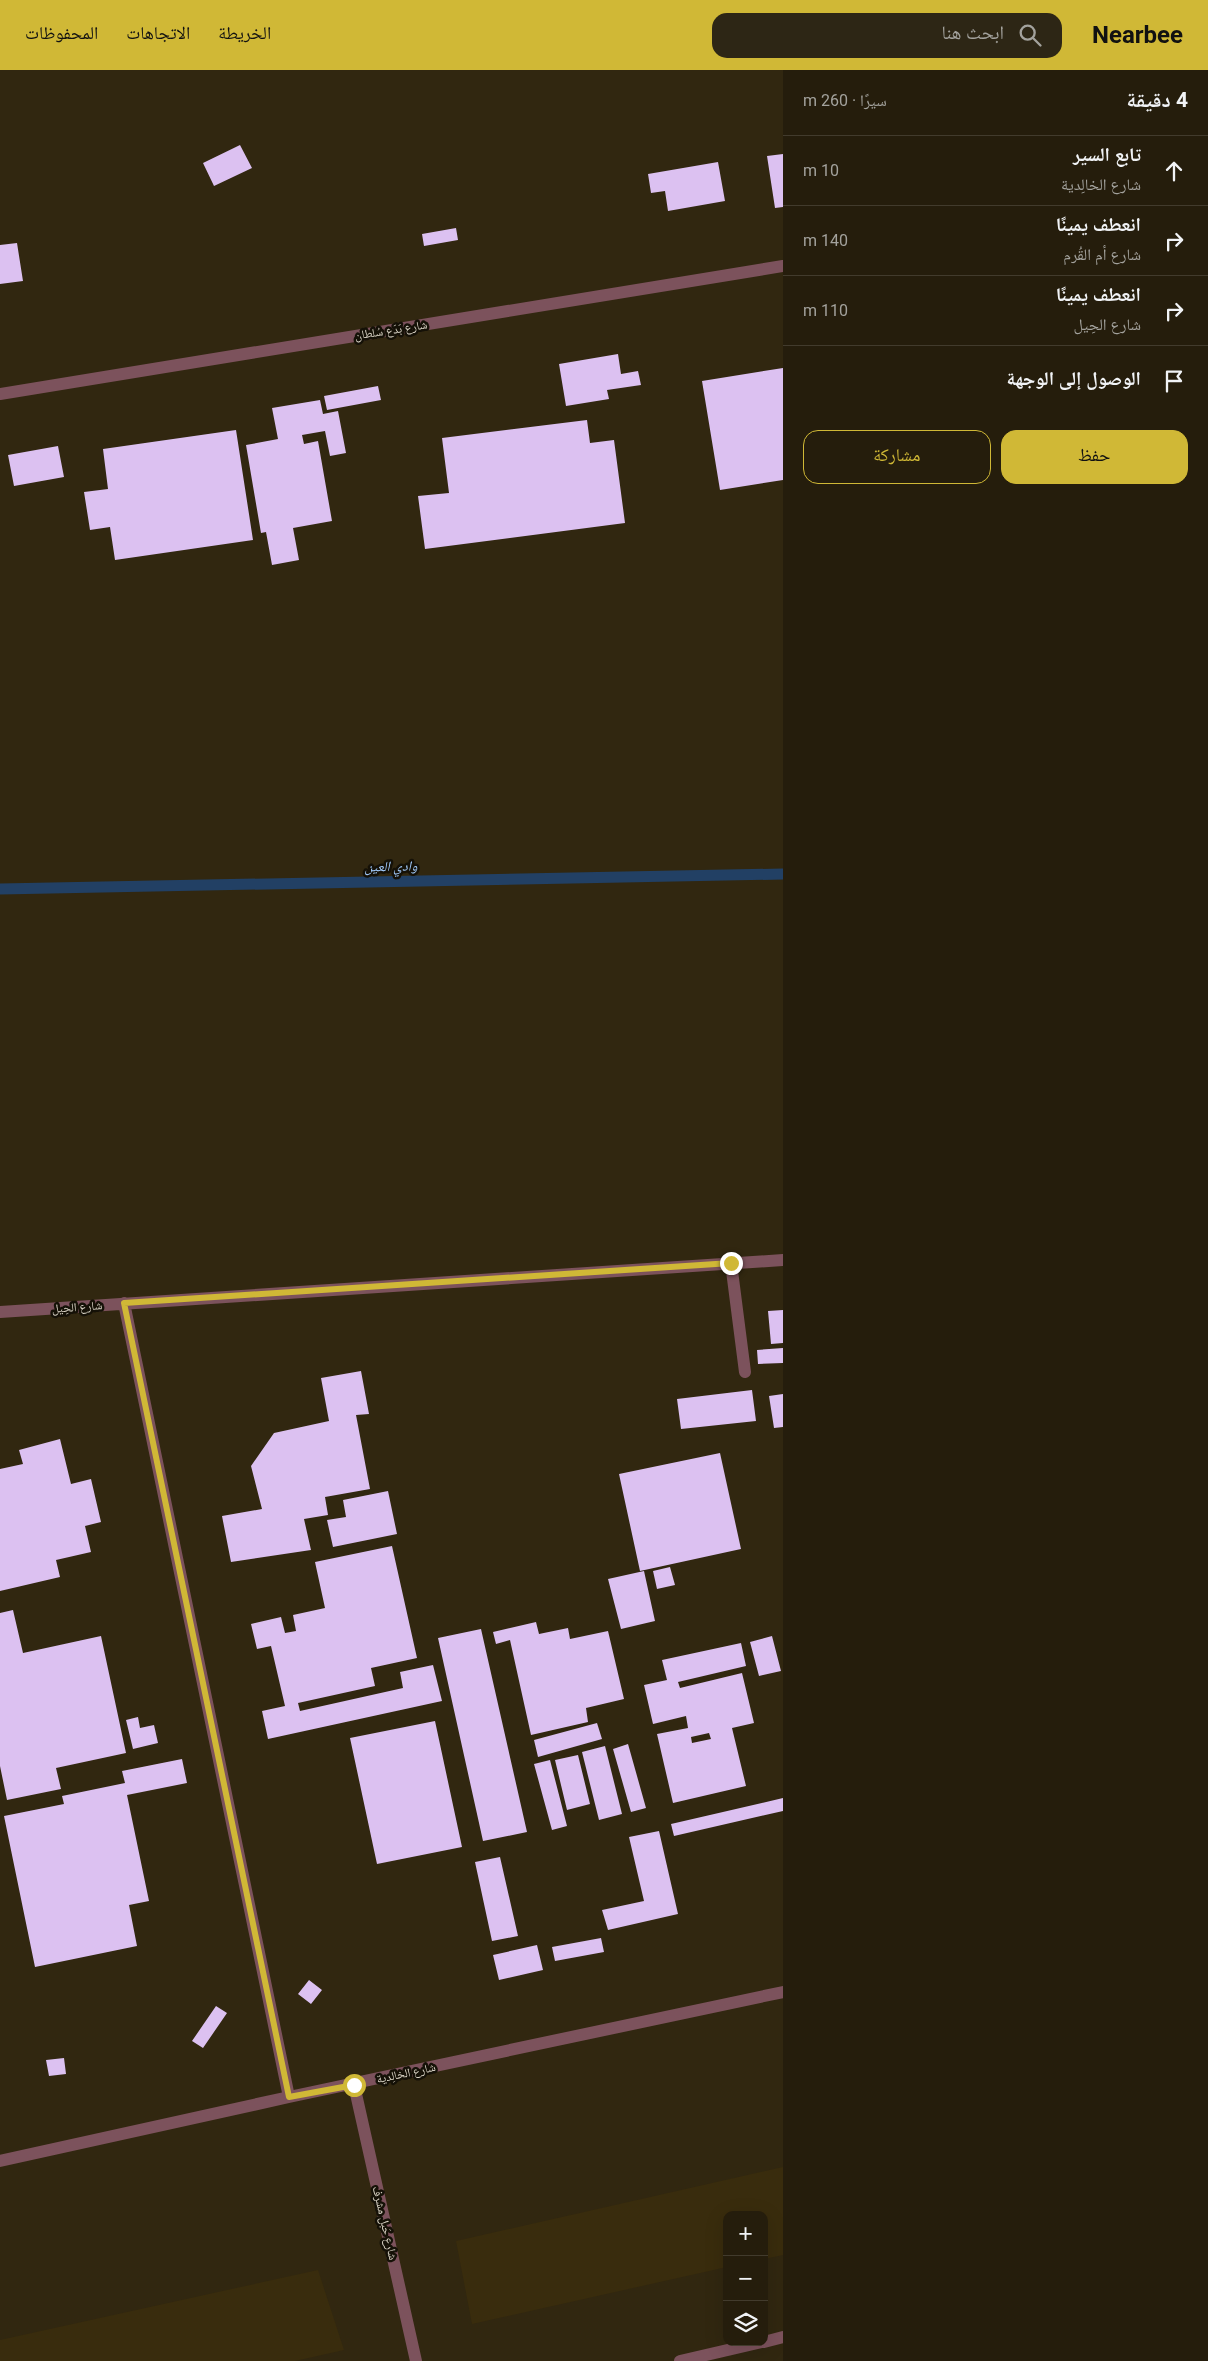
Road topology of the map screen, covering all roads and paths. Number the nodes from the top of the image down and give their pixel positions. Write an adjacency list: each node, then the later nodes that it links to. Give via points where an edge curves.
1 (783, 266): 2 (street, شارع بَدَع سُلطان)
2 (0, 394)
3 (783, 1260): 4 (street, شارع الحِيل)
4 (731, 1263): 5 (street, شارع الحِيل); 7 (street)
5 (124, 1303): 6 (street, شارع الحِيل); 10 (street)
6 (0, 1312)
7 (746, 1372)
8 (783, 1992): 9 (street, شارع الخالِدية)
9 (354, 2085): 10 (street, شارع الخالِدية); 15 (street, شارع حَبل مشرف)
10 (289, 2097): 11 (street, شارع الخالِدية)
11 (0, 2161)
12 (783, 2337): 13 (street)
13 (768, 2341)
14 (746, 2346): 16 (street)
15 (416, 2361)
16 (680, 2361)

